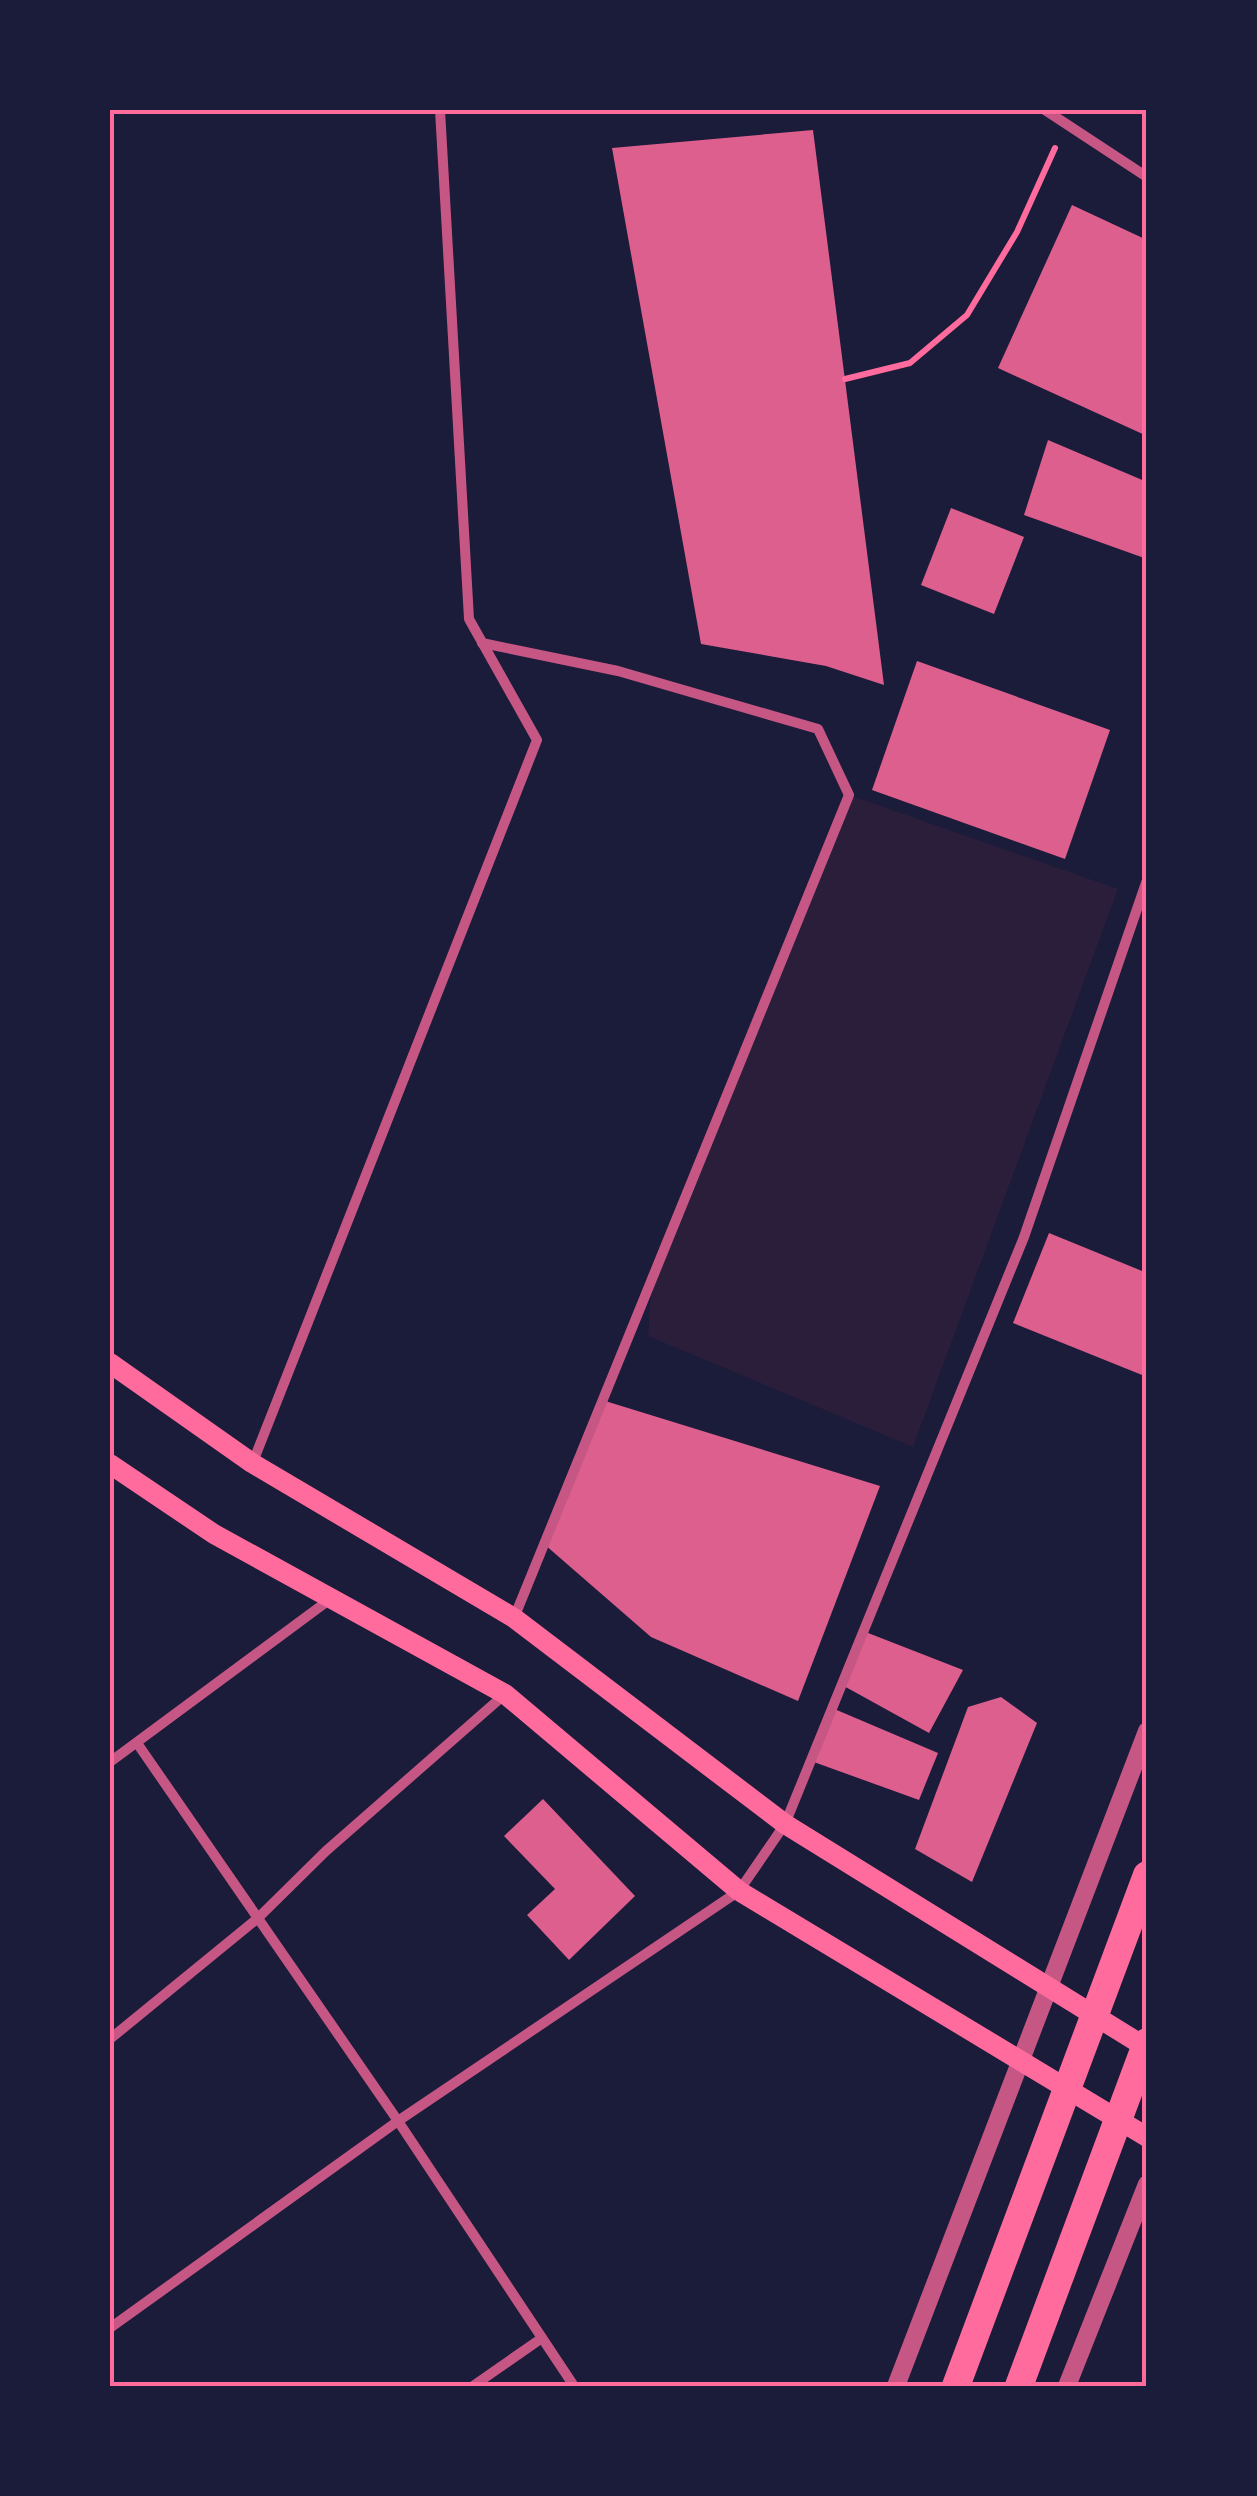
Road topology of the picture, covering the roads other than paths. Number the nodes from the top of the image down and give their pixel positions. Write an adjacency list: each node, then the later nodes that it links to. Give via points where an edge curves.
1 (440, 110): 4 (street, via 468,619)
2 (1045, 110): 3 (street)
3 (1147, 177)
4 (482, 643): 7 (street, via 537,740); 10 (street, via 618,671 818,729 849,796)
5 (1147, 880): 15 (street, via 1024,1236)
6 (110, 1363): 7 (main road)
7 (252, 1463): 10 (main road)
8 (110, 1464): 9 (main road)
9 (329, 1600): 11 (main road); 13 (street)
10 (514, 1618): 15 (main road)
11 (504, 1694): 17 (main road); 18 (street)
12 (1147, 1731): 19 (street)
13 (137, 1743): 14 (street); 18 (street)
14 (110, 1762)
15 (786, 1824): 17 (street); 19 (main road)
16 (1147, 1874): 31 (highway)
17 (739, 1892): 22 (main road); 23 (street)
18 (258, 1918): 20 (street); 23 (street)
19 (1048, 1989): 21 (main road); 22 (street)
20 (110, 2038)
21 (1147, 2045): 32 (highway)
22 (1021, 2059): 24 (main road); 30 (street)
23 (398, 2121): 26 (street); 27 (street)
24 (1147, 2137)
25 (1147, 2184): 33 (street)
26 (110, 2328)
27 (542, 2338): 28 (street); 29 (street)
28 (473, 2386)
29 (574, 2386)
30 (896, 2386)
31 (956, 2386)
32 (1018, 2386)
33 (1067, 2386)

